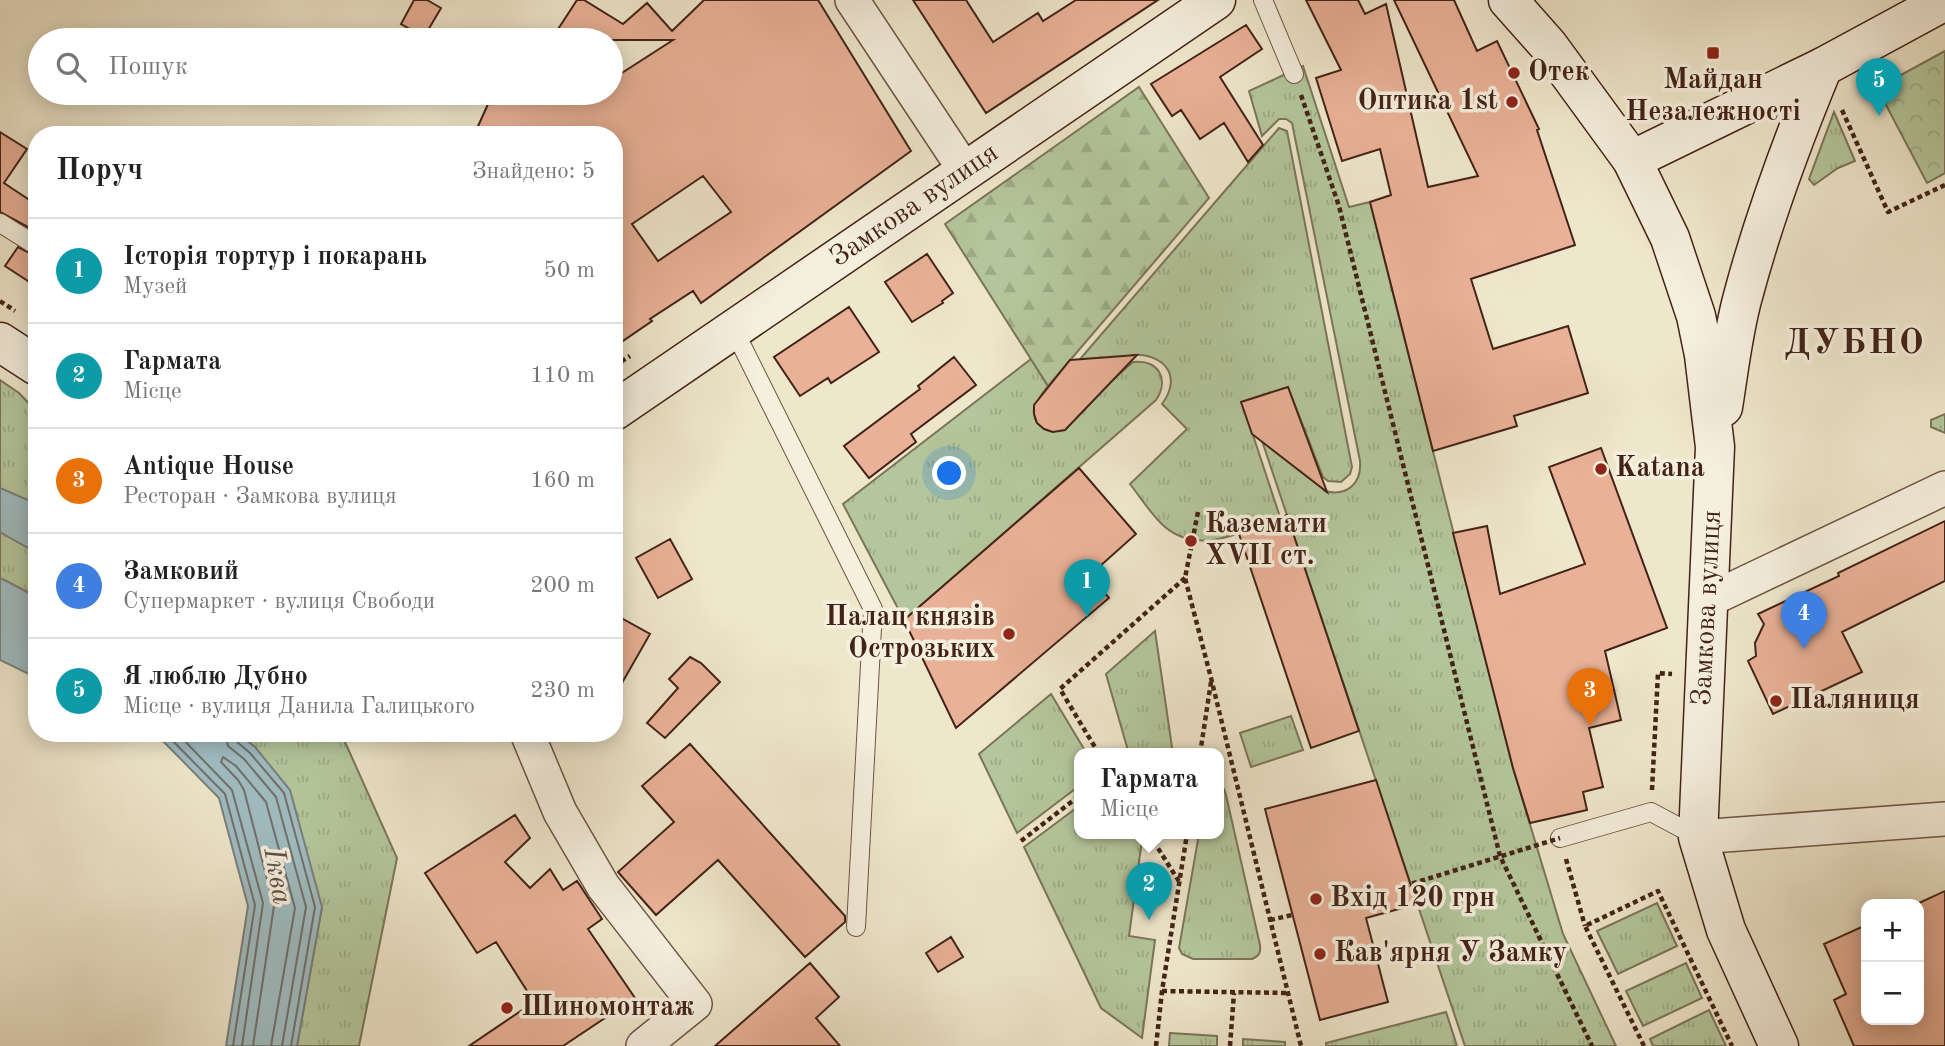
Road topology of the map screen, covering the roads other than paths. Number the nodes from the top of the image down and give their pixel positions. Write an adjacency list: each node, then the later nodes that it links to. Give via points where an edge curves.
1 (852, 0): 9 (street)
2 (1216, 0): 9 (main road, Замкова вулиця)
3 (1263, 0): 7 (lane)
4 (1508, 0): 8 (main road, Замкова вулиця, via 1548,45)
5 (1945, 1): 6 (main road)
6 (1823, 67): 8 (main road); 16 (main road, via 1769,208 1742,298)
7 (1294, 75)
8 (1632, 160): 16 (main road, Замкова вулиця, via 1670,238 1696,316)
9 (966, 172): 12 (main road, Замкова вулиця)
10 (0, 223): 11 (lane)
11 (28, 240)
12 (734, 330): 15 (main road, Замкова вулиця); 23 (lane, via 873,609)
13 (0, 342): 14 (main road)
14 (28, 360)
15 (623, 405)
16 (1716, 447): 18 (main road, Замкова вулиця)
17 (1945, 488): 18 (street)
18 (1707, 601): 21 (main road, Замкова вулиця)
19 (531, 742): 24 (street, via 560,812 603,886 695,1004)
20 (1945, 819): 21 (street)
21 (1698, 837): 22 (lane, via 1651,812); 25 (main road, Замкова вулиця, via 1727,930)
22 (1560, 838)
23 (856, 927)
24 (643, 1046)
25 (1779, 1046)

